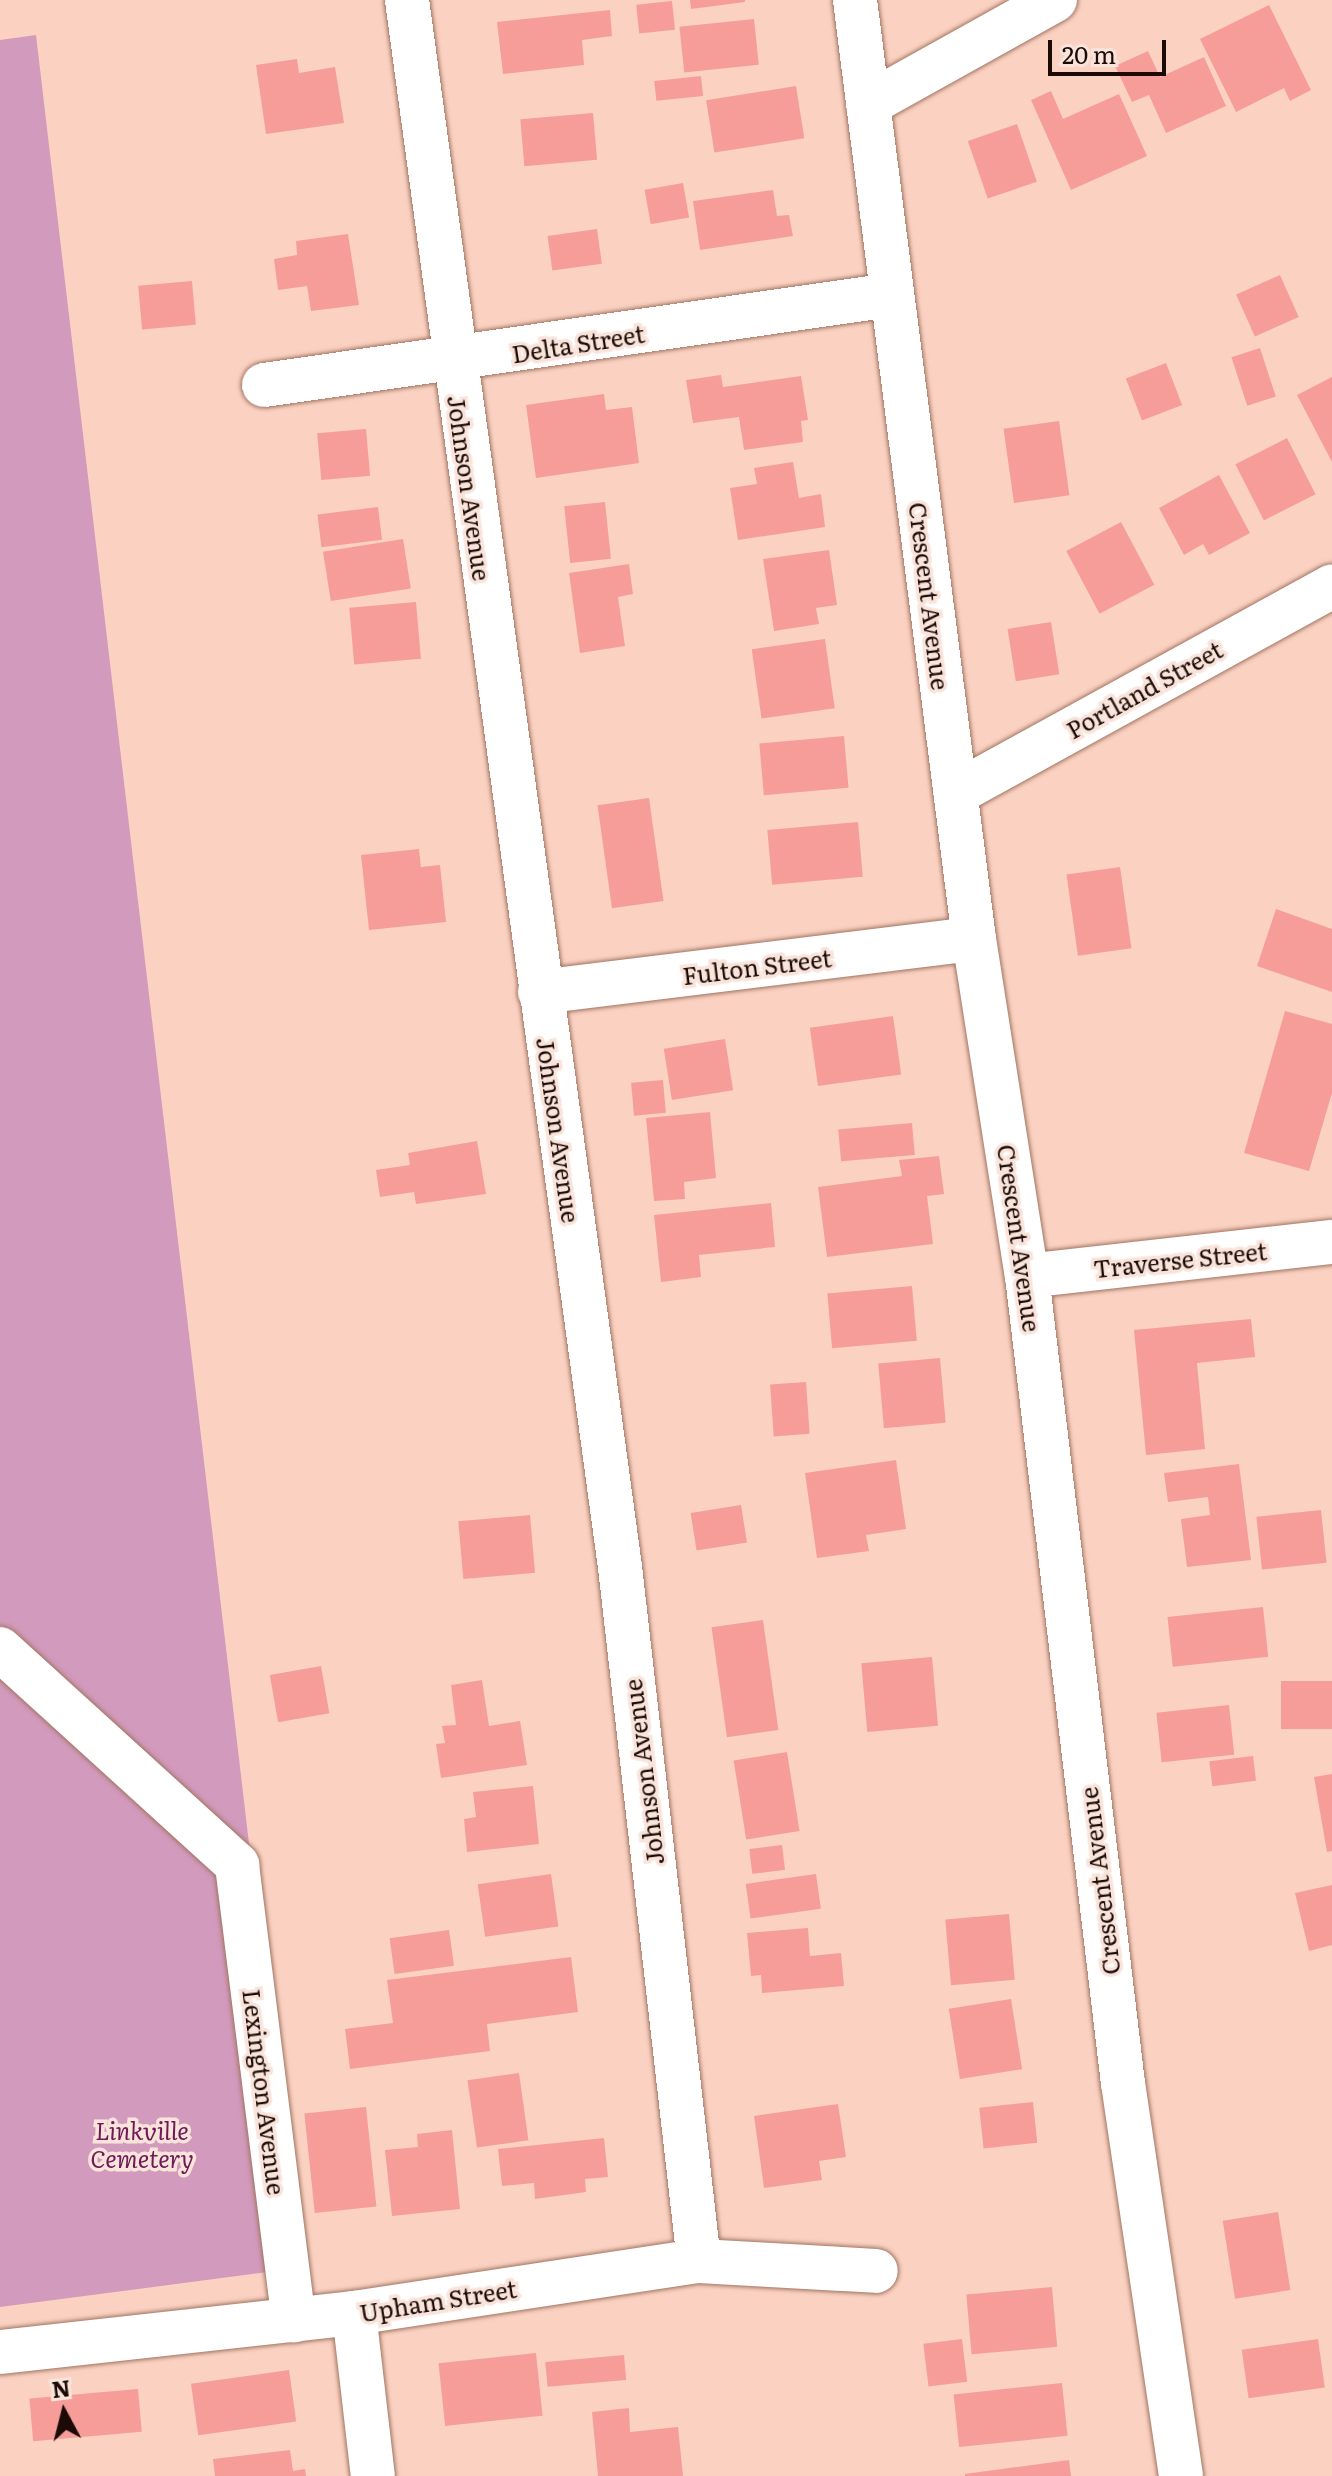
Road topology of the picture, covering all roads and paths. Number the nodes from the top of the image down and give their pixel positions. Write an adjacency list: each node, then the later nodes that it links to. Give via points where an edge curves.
1 (407, 0): 6 (street, Johnson Avenue)
2 (855, 0): 4 (street, Crescent Avenue)
3 (1055, 0): 4 (street)
4 (868, 104): 5 (street, Crescent Avenue)
5 (891, 295): 6 (street, Delta Street); 9 (street, Crescent Avenue)
6 (452, 362): 7 (street, Delta Street); 11 (street, Johnson Avenue)
7 (264, 385)
8 (1332, 586): 9 (street, Portland Street)
9 (956, 793): 10 (street, Crescent Avenue)
10 (974, 939): 11 (street, Fulton Street); 13 (street, Crescent Avenue)
11 (540, 992): 15 (street, Johnson Avenue, via 620,1567)
12 (1332, 1242): 13 (street, Traverse Street)
13 (1027, 1276): 21 (street, Crescent Avenue, via 1123,2083)
14 (0, 1649): 18 (street, Lexington Avenue, via 237,1865)
15 (699, 2261): 16 (street, Upham Street); 17 (street, Upham Street)
16 (876, 2271)
17 (354, 2313): 18 (street, Upham Street); 20 (street)
18 (294, 2320): 19 (street, Upham Street)
19 (0, 2352)
20 (373, 2476)
21 (1181, 2476)

